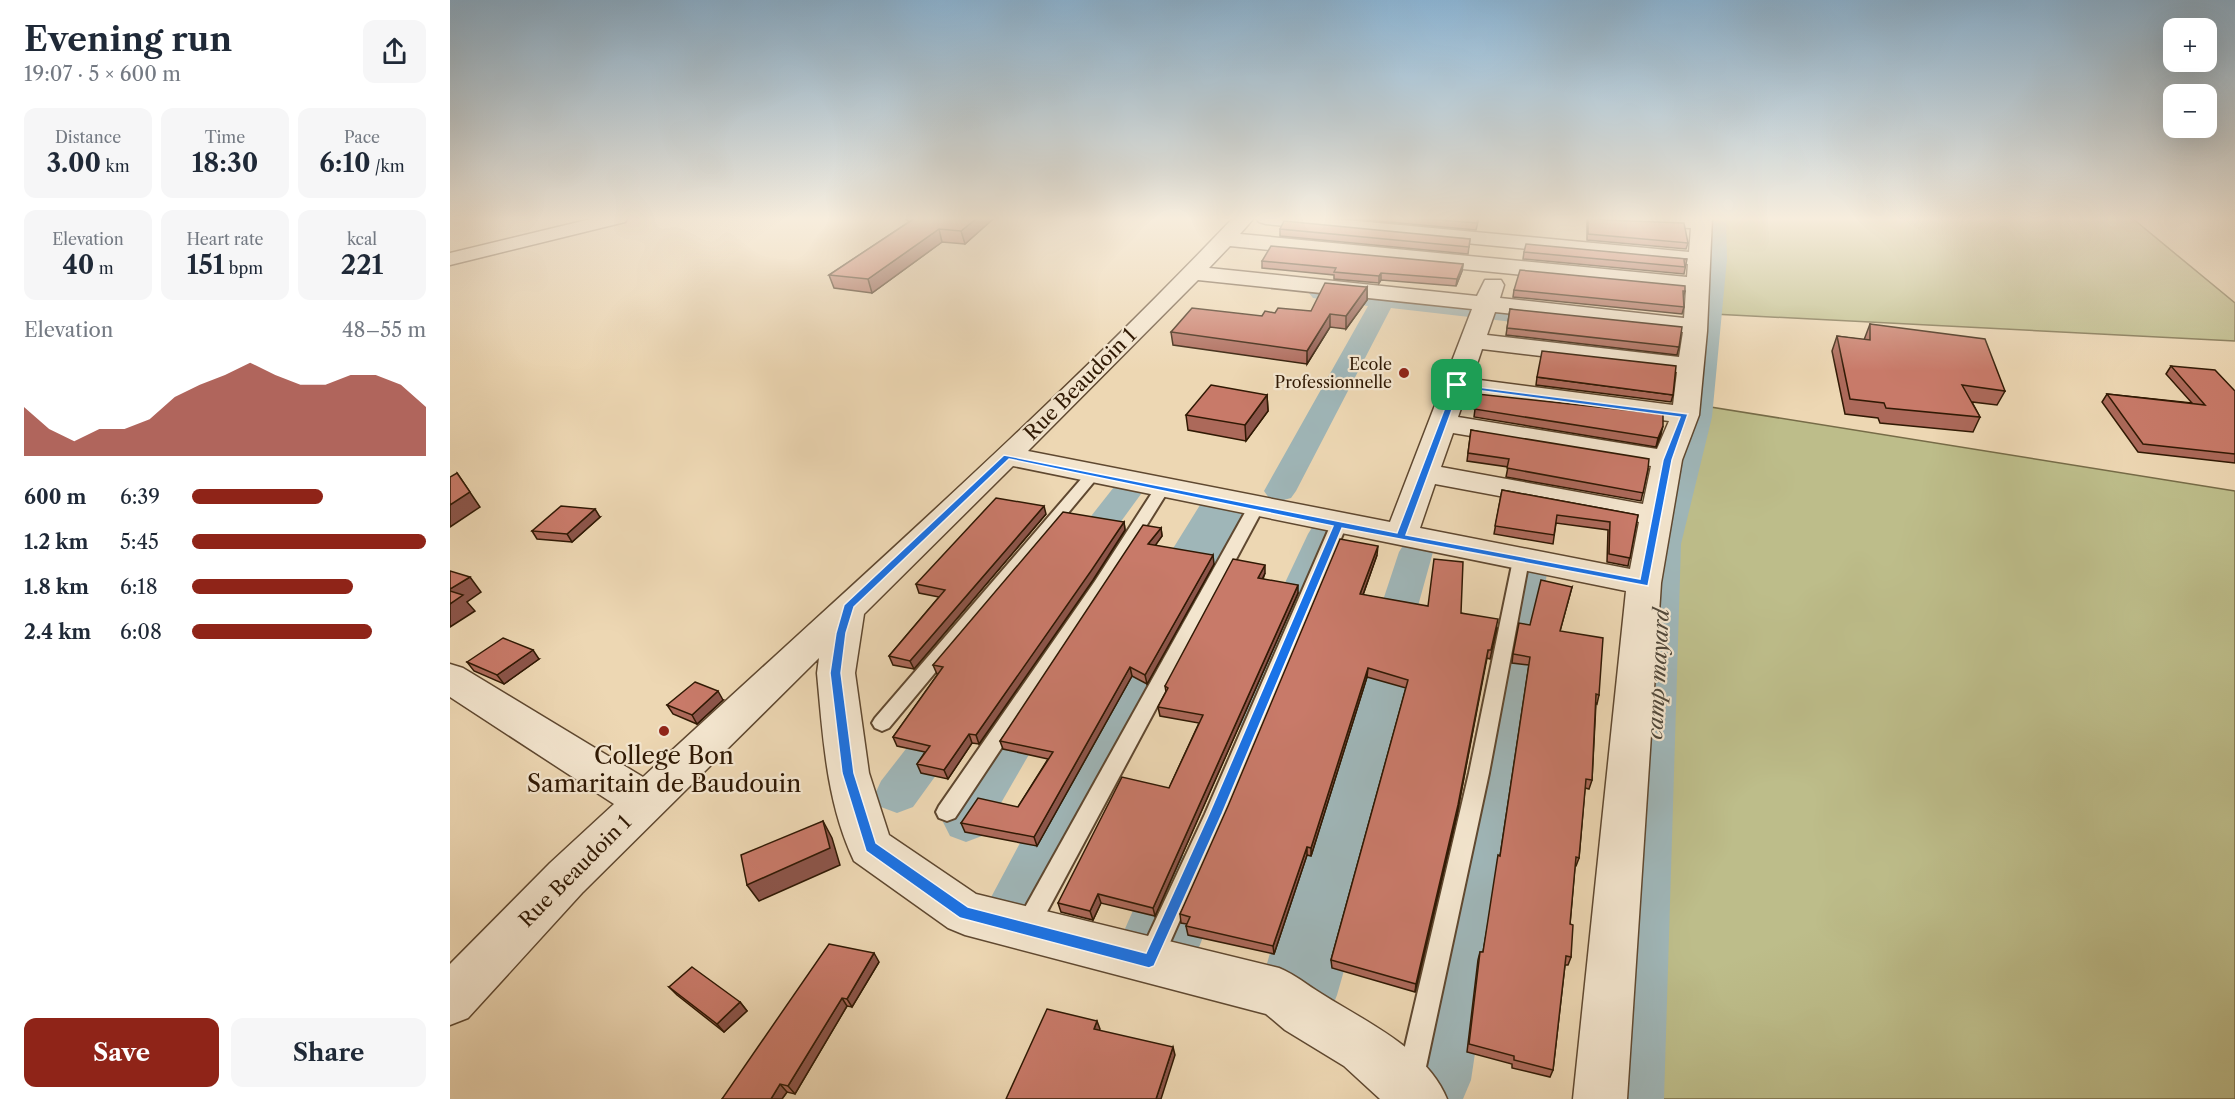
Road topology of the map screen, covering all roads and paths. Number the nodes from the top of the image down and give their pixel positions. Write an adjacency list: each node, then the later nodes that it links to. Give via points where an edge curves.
1 (1195, 269): 5 (street, Rue Beaudoin 1)
2 (1498, 269): 7 (street)
3 (1542, 269): 6 (street)
4 (1699, 269): 6 (street)
5 (1192, 273): 7 (street); 13 (street, Rue Beaudoin 1)
6 (1698, 285): 8 (street)
7 (1485, 309): 8 (street); 9 (street)
8 (1693, 340): 9 (street); 11 (street)
9 (1473, 341): 10 (street)
10 (1457, 385): 11 (street); 12 (street)
11 (1685, 415): 14 (street)
12 (1443, 423): 14 (street); 15 (street)
13 (1007, 456): 16 (street); 24 (street, Rue Beaudoin 1)
14 (1667, 460): 19 (street)
15 (1424, 473): 19 (street); 21 (street)
16 (1093, 474): 17 (street); 26 (lane)
17 (1162, 488): 18 (street); 28 (lane, via 1088,605)
18 (1256, 507): 20 (street); 29 (lane)
19 (1657, 516): 23 (street)
20 (1339, 524): 21 (street); 30 (lane)
21 (1401, 537): 22 (street)
22 (1521, 560): 23 (street); 32 (lane)
23 (1644, 583): 33 (street)
24 (849, 605): 27 (street, Rue Beaudoin 1); 29 (street, via 836,673 848,773 870,847 964,913)
25 (450, 678): 27 (street)
26 (882, 723)
27 (645, 801): 31 (street, Rue Beaudoin 1)
28 (947, 812)
29 (1026, 929): 30 (street)
30 (1149, 961): 32 (street, via 1279,993 1303,1012 1363,1047)
31 (450, 1000)
32 (1414, 1094)
33 (1600, 1099)

